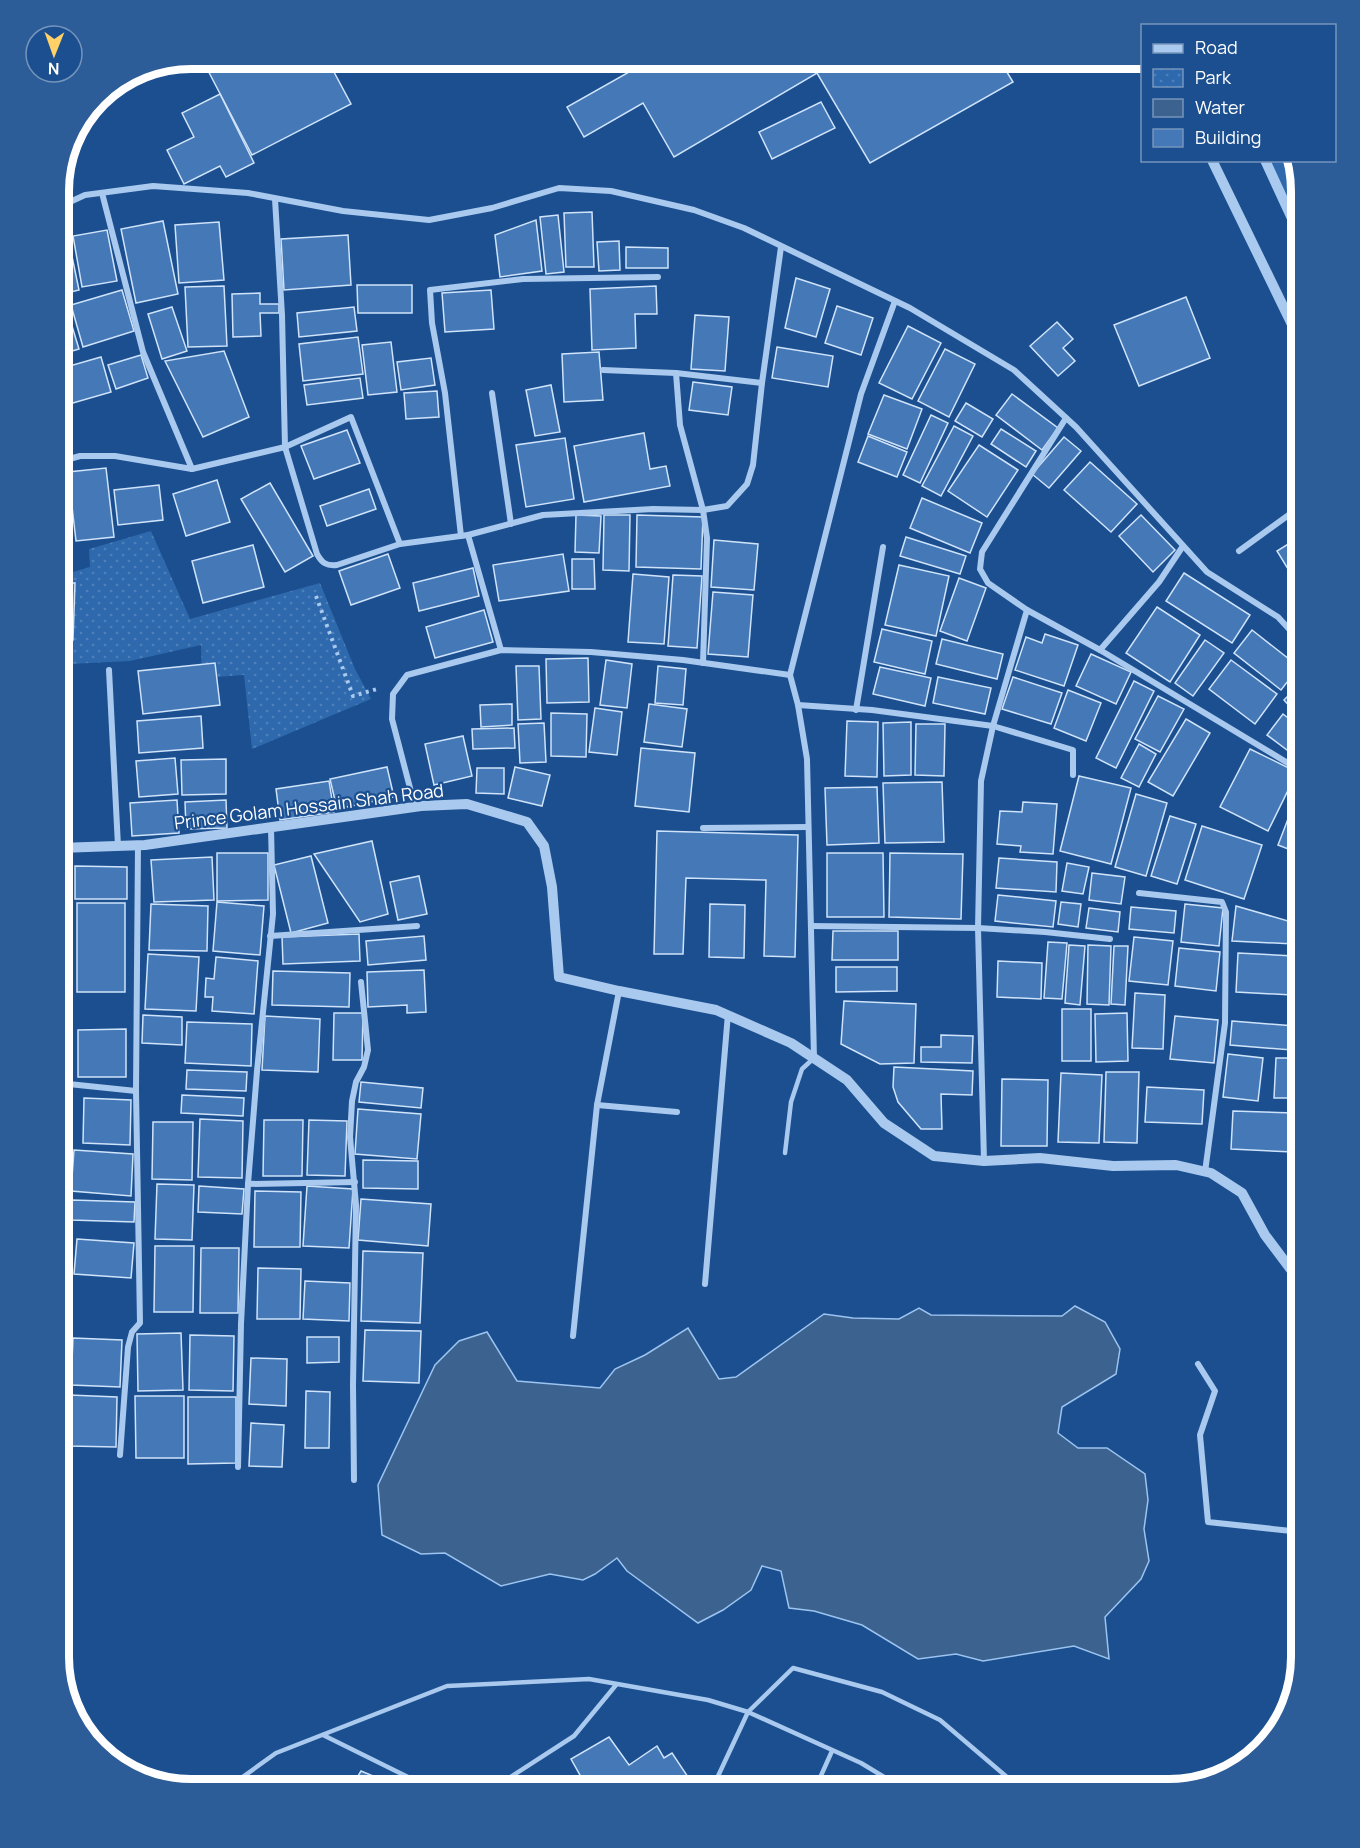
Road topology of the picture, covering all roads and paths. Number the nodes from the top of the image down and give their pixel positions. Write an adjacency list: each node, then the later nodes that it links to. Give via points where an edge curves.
1 (1213, 162): 10 (street)
2 (1266, 162): 6 (street)
3 (102, 193): 4 (street, via 153,186 248,193); 5 (street); 18 (street, via 143,352)
4 (275, 199): 7 (street, via 429,220 492,208 559,188 611,191 694,210); 16 (street)
5 (69, 202)
6 (1291, 215)
7 (782, 247): 9 (street); 13 (street)
8 (658, 277): 22 (street, via 523,279 430,290)
9 (895, 301): 15 (street, via 1014,370); 34 (street, via 861,394)
10 (1291, 322)
11 (603, 370): 12 (street)
12 (676, 374): 13 (street); 19 (street, via 680,425)
13 (762, 383): 19 (street, via 753,465 747,484 727,506)
14 (492, 393): 21 (street)
15 (1066, 418): 24 (street); 28 (street, via 982,552 980,569 987,583)
16 (285, 447): 18 (street); 23 (street, via 321,562 337,565); 23 (street, via 351,417)
17 (69, 459): 18 (street, via 115,456)
18 (192, 469)
19 (704, 510): 21 (street, via 543,515); 32 (street, via 707,538)
20 (1291, 514): 26 (street)
21 (511, 524): 22 (street)
22 (465, 536): 23 (street); 30 (street)
23 (400, 544)
24 (1183, 546): 29 (street, via 1207,572 1278,617); 31 (street, via 1159,582)
25 (883, 547): 37 (street)
26 (1239, 551)
27 (316, 596): 35 (path, via 353,696 381,688)
28 (1028, 610): 31 (street); 38 (street)
29 (1291, 631)
30 (501, 650): 32 (street, via 591,652); 35 (street, via 407,675)
31 (1100, 650): 39 (street)
32 (703, 663): 34 (street)
33 (109, 670): 46 (street)
34 (790, 675): 36 (street)
35 (393, 694): 41 (street, via 392,719)
36 (798, 705): 37 (street); 42 (street, via 807,759)
37 (856, 710): 38 (street)
38 (993, 726): 40 (street, via 1073,750); 51 (street, via 981,781)
39 (1291, 764)
40 (1073, 775)
41 (415, 807): 43 (street, Prince Golam Hossain Shah Road); 55 (street, Prince Golam Hossain Shah Road, via 467,804 527,822 544,846 552,887 559,977)
42 (808, 827): 44 (street); 50 (street)
43 (271, 828): 45 (street, Prince Golam Hossain Shah Road); 52 (street)
44 (703, 828)
45 (138, 845): 46 (street, Prince Golam Hossain Shah Road); 59 (street)
46 (118, 846): 47 (street, Prince Golam Hossain Shah Road)
47 (69, 848)
48 (1140, 893): 64 (street, via 1222,902 1226,912 1225,1023)
49 (417, 926): 52 (street)
50 (811, 926): 51 (street); 57 (street)
51 (978, 928): 53 (street); 63 (street)
52 (270, 936): 66 (street)
53 (1110, 939)
54 (361, 982): 65 (street, via 368,1050 352,1101 350,1137)
55 (620, 991): 56 (street, Prince Golam Hossain Shah Road); 60 (street)
56 (728, 1014): 57 (street, Prince Golam Hossain Shah Road); 68 (street)
57 (814, 1058): 62 (lane, via 802,1069 791,1102); 63 (street, Prince Golam Hossain Shah Road, via 846,1080 884,1123 934,1156)
58 (69, 1084): 59 (street)
59 (136, 1091): 71 (street, via 140,1323 132,1332 128,1347)
60 (597, 1105): 61 (street); 69 (street)
61 (677, 1112)
62 (785, 1153)
63 (984, 1161): 64 (street, Prince Golam Hossain Shah Road, via 1040,1158 1113,1166 1176,1165)
64 (1205, 1172): 67 (street, Prince Golam Hossain Shah Road, via 1242,1193 1264,1235)
65 (355, 1182): 66 (street); 73 (street)
66 (248, 1184): 72 (street)
67 (1291, 1270)
68 (705, 1284)
69 (573, 1336)
70 (1198, 1364): 74 (street, via 1215,1391 1200,1435 1208,1522)
71 (120, 1455)
72 (238, 1467)
73 (354, 1480)
74 (1291, 1531)
75 (616, 1685): 76 (lane, via 708,1700); 77 (lane, via 589,1679 447,1686); 81 (lane, via 574,1736)
76 (748, 1712): 78 (lane); 82 (lane); 85 (lane, via 793,1668 882,1692 940,1720)
77 (323, 1735): 79 (lane, via 276,1753); 80 (lane)
78 (832, 1750): 83 (lane); 84 (lane)
79 (240, 1779)
80 (413, 1779)
81 (507, 1779)
82 (717, 1779)
83 (819, 1779)
84 (887, 1779)
85 (1009, 1779)

